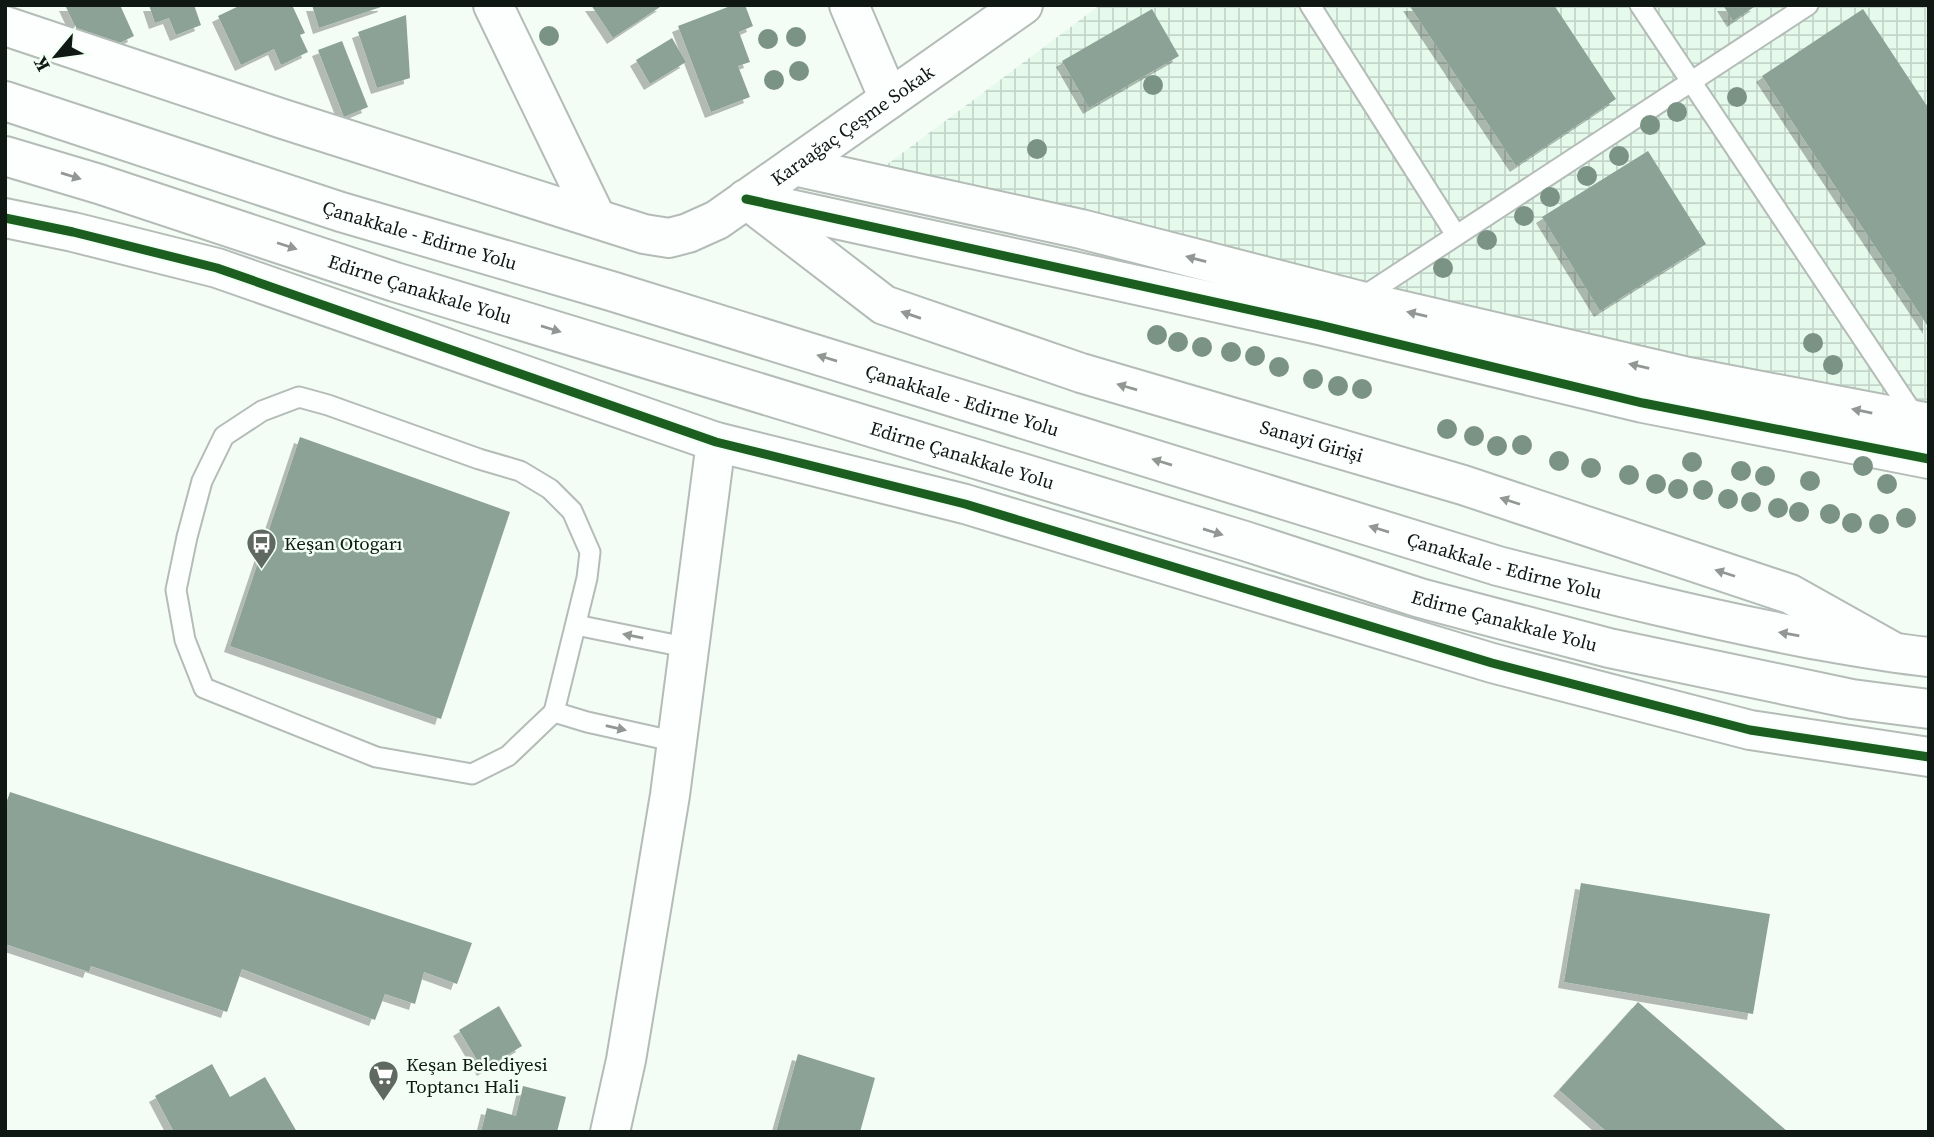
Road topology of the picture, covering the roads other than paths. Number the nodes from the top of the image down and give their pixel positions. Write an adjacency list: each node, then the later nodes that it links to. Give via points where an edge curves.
1 (493, 5): 15 (main road)
2 (849, 5): 9 (main road)
3 (1023, 5): 9 (main road, Karaağaç Çeşme Sokak)
4 (1310, 5): 16 (lane)
5 (1640, 5): 8 (lane)
6 (1808, 5): 8 (lane)
7 (5, 26): 15 (main road, Karaağaç Çeşme Sokak)
8 (1690, 81): 16 (lane); 19 (lane)
9 (888, 99): 12 (main road, Karaağaç Çeşme Sokak)
10 (5, 101): 24 (main road, Çanakkale - Edirne Yolu, one-way to 10, via 1771,631 1499,566 341,212)
11 (5, 156): 25 (main road, Edirne Çanakkale Yolu, one-way to 25, via 395,282 1420,598 1609,648 1852,699)
12 (794, 166): 13 (main road, Karaağaç Çeşme Sokak); 17 (main road, one-way to 12, via 1081,229)
13 (746, 199): 15 (main road, Karaağaç Çeşme Sokak, via 717,220 669,238); 18 (main road); 24 (main road, Sanayi Girişi, one-way to 13, via 1790,594 1463,485 1081,373 884,305)
14 (5, 218): 20 (main road, via 218,268)
15 (596, 218)
16 (1456, 235): 17 (lane)
17 (1357, 300): 18 (lane); 19 (main road, one-way to 17)
18 (1319, 325): 21 (main road, via 1643,403)
19 (1925, 427)
20 (716, 442): 23 (main road); 28 (main road, via 965,504 1492,663 1750,730)
21 (1929, 459)
22 (576, 625): 23 (lane, one-way to 22); 26 (lane); 26 (lane, via 590,552 572,511 550,489 520,471 299,397 262,411 224,436 202,481 176,590 185,640 204,688 376,757 472,774 508,756)
23 (690, 648): 27 (main road)
24 (1913, 656)
25 (1929, 709)
26 (554, 712): 27 (lane, one-way to 27)
27 (677, 742): 29 (main road)
28 (1929, 757)
29 (610, 1132)

